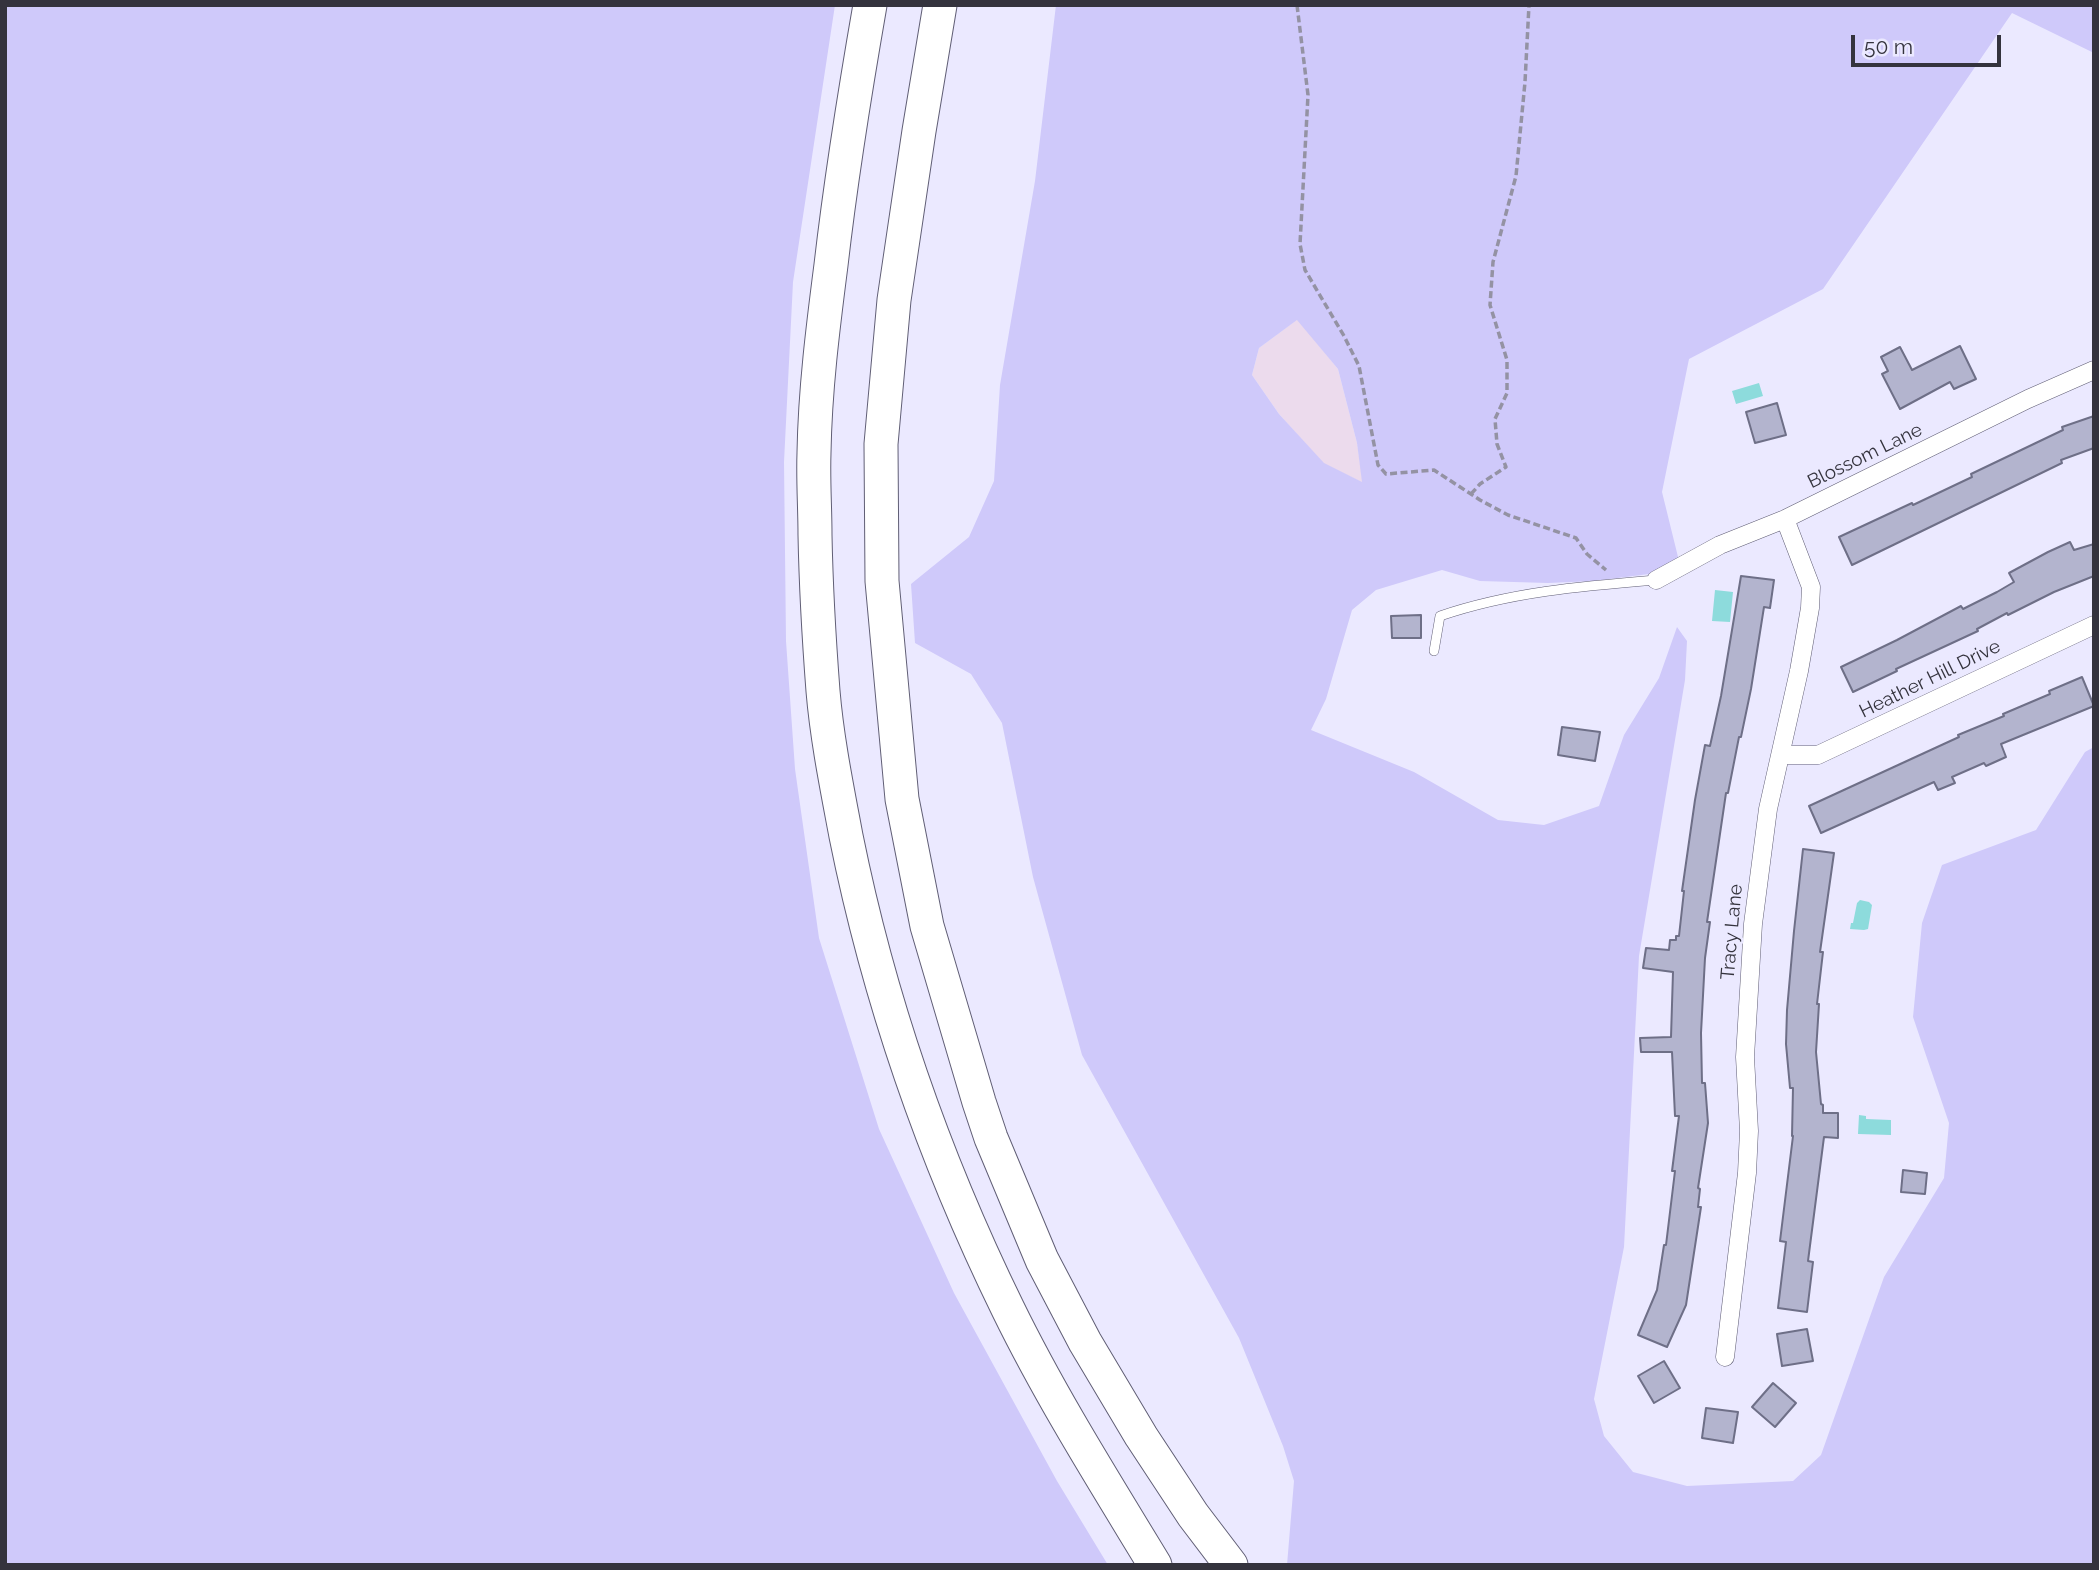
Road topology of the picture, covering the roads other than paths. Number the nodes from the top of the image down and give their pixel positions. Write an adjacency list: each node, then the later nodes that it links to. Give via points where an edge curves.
1 (870, 5): 10 (highway, via 825,307 813,454 823,693 837,791 885,1000 950,1182 1008,1310)
2 (940, 5): 11 (highway, via 894,300 881,444 882,581 902,799 927,926 971,1079 1042,1259 1141,1436)
3 (2094, 370): 4 (street, Blossom Lane)
4 (1785, 519): 5 (street, Blossom Lane, via 1720,545); 8 (street, Tracy Lane, via 1811,587)
5 (1656, 580): 7 (lane, via 1553,589 1461,609 1440,616)
6 (2094, 625): 8 (street, Heather Hill Drive, via 1818,755)
7 (1434, 651)
8 (1781, 755): 9 (street, Tracy Lane, via 1768,809 1753,924 1745,1057 1747,1173)
9 (1725, 1357)
10 (1154, 1565)
11 (1231, 1565)

